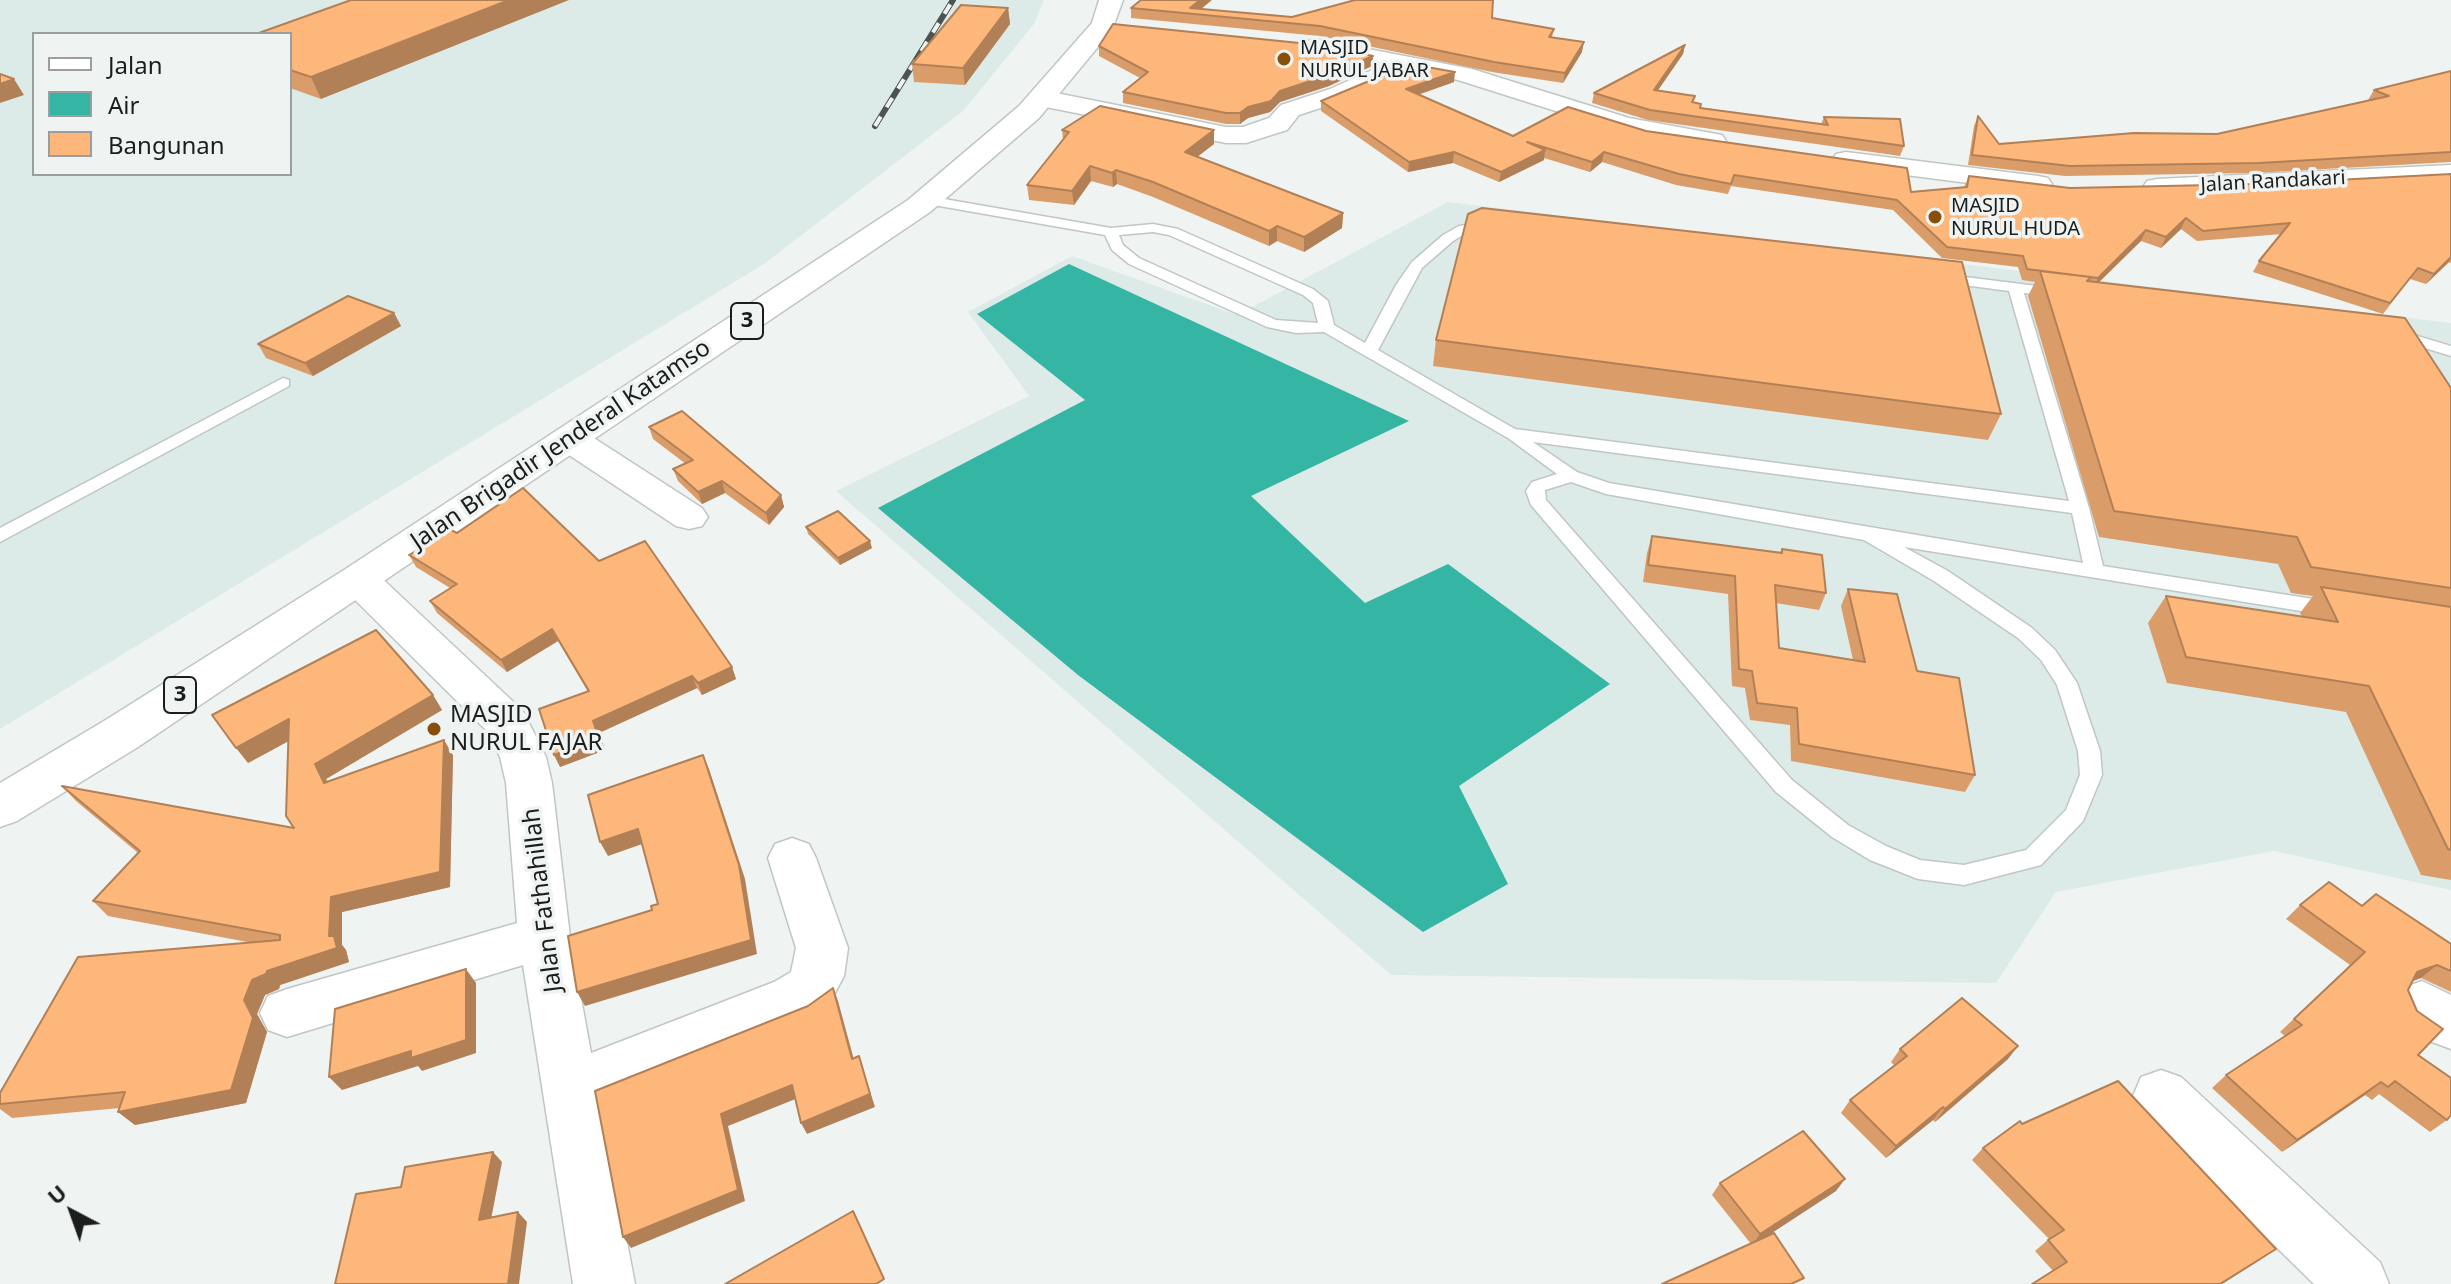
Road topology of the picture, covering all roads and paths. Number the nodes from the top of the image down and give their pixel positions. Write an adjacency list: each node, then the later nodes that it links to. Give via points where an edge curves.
1 (1116, 17): 4 (highway, Jalan Brigadir Jenderal Katamso / 3)
2 (1288, 43): 3 (street)
3 (1409, 62): 4 (street, via 1290,110 1278,124 1246,135); 5 (street, via 1495,83 1634,128)
4 (1041, 98): 10 (highway, Jalan Brigadir Jenderal Katamso / 3)
5 (1731, 143)
6 (1824, 157): 8 (street)
7 (2451, 173): 9 (street, Jalan Randakari)
8 (2065, 187)
9 (2134, 187)
10 (927, 200): 12 (lane); 22 (highway, Jalan Brigadir Jenderal Katamso / 3)
11 (1498, 224): 18 (lane, via 1464,229 1417,265)
12 (1111, 232): 16 (lane, via 1117,247 1134,261 1261,320 1296,328); 16 (lane, via 1173,232 1308,292 1320,301)
13 (1920, 275): 14 (lane)
14 (2015, 287): 15 (lane); 24 (lane)
15 (2078, 294)
16 (1327, 327): 18 (lane)
17 (2377, 331): 19 (lane)
18 (1369, 351): 21 (lane)
19 (2451, 351)
20 (283, 383): 27 (lane)
21 (1510, 433): 23 (lane); 24 (lane)
22 (570, 439): 25 (street); 29 (highway, Jalan Brigadir Jenderal Katamso / 3)
23 (1571, 476): 26 (lane, via 1694,506); 26 (lane, via 1538,486 1537,501 1784,786 1812,810 1878,853 1918,869 1964,875 2033,858 2075,815 2091,775 2089,751 2067,683 2025,633)
24 (2080, 508): 28 (lane)
25 (689, 517)
26 (1869, 535): 28 (lane)
27 (0, 536)
28 (2095, 573): 30 (lane)
29 (359, 580): 31 (highway, Jalan Brigadir Jenderal Katamso / 3); 33 (street, Jalan Fathahillah, via 507,723 517,741 529,783)
30 (2358, 613)
31 (0, 807)
32 (792, 858): 35 (street, via 822,948 818,976 810,988)
33 (544, 937): 34 (street); 35 (street, Jalan Fathahillah)
34 (287, 1013)
35 (570, 1087): 37 (street, Jalan Fathahillah)
36 (2161, 1096): 38 (street)
37 (604, 1284)
38 (2358, 1284)

